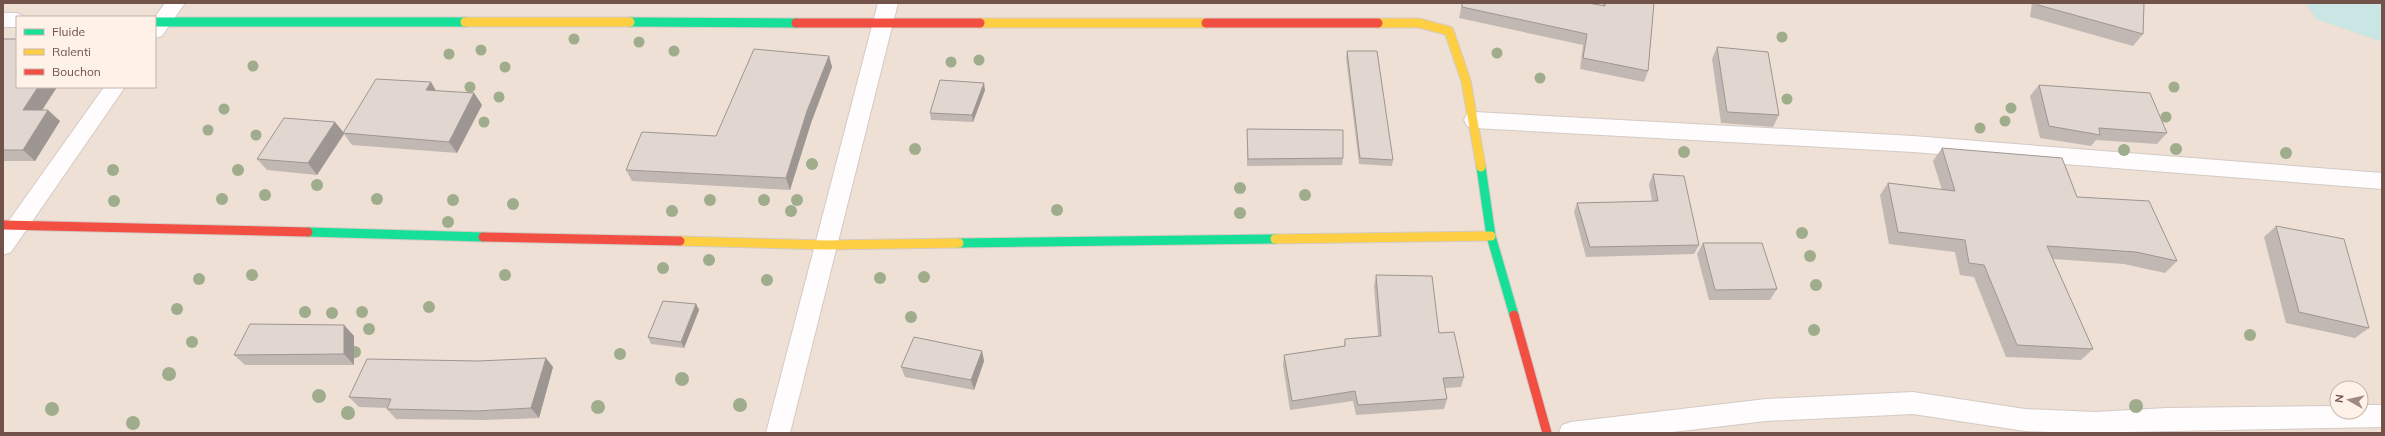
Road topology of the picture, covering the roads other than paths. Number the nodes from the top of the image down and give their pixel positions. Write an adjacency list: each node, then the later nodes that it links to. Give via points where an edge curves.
1 (175, 3): 5 (street)
2 (885, 12): 5 (street); 7 (street, via 1419,24 1449,31 1460,55); 11 (street)
3 (3, 20): 4 (street)
4 (16, 20)
5 (157, 25)
6 (114, 88): 9 (street)
7 (1474, 120): 8 (street, via 1913,144); 10 (street)
8 (2382, 181)
9 (10, 224): 11 (street); 12 (street)
10 (1491, 236): 11 (street); 15 (street)
11 (826, 245): 14 (street)
12 (3, 246)
13 (2382, 416): 16 (street, via 2167,419 2095,423 2024,420 1914,403 1766,410)
14 (778, 433)
15 (1547, 433)
16 (1571, 433)

